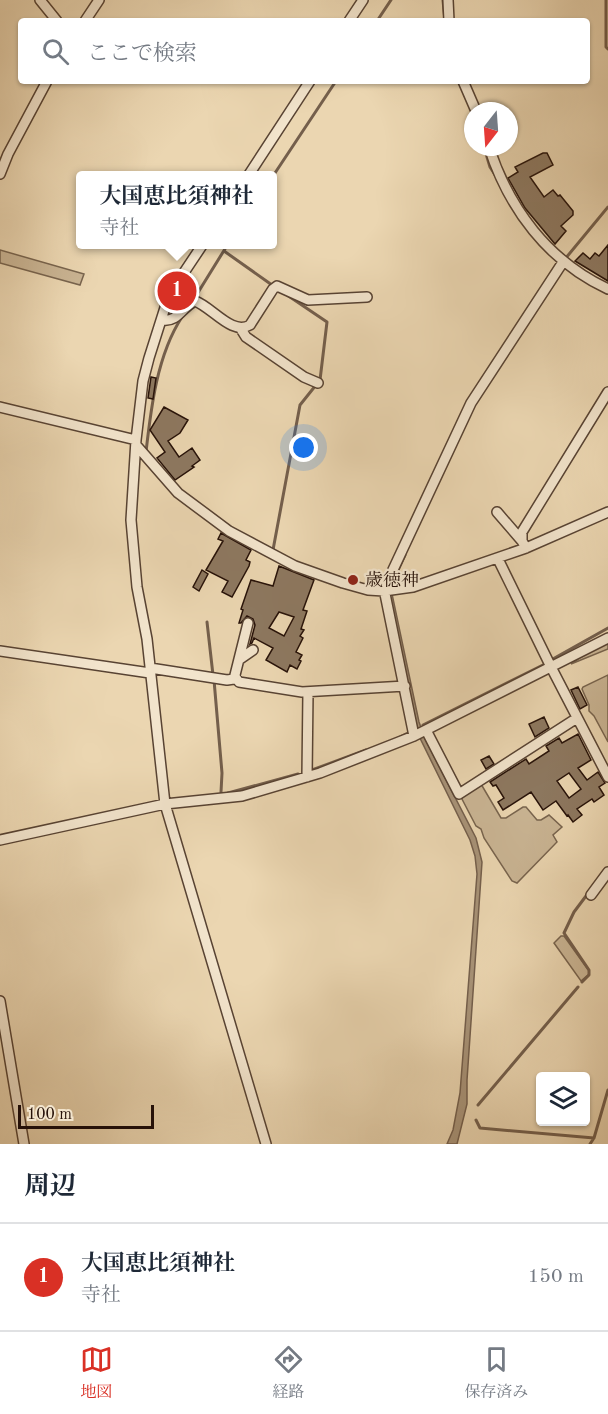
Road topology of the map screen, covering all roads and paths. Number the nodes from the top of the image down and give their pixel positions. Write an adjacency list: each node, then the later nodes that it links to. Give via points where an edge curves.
1 (40, 0): 5 (street)
2 (99, 0): 6 (street)
3 (363, 0): 7 (street)
4 (448, 0): 8 (street)
5 (55, 18)
6 (87, 18)
7 (351, 18)
8 (449, 18)
9 (45, 84): 15 (street)
10 (308, 84): 14 (street)
11 (464, 84): 12 (street)
12 (472, 102)
13 (492, 156): 17 (street, via 517,209)
14 (251, 171)
15 (0, 174)
16 (200, 249): 20 (street, via 172,291)
17 (562, 262): 18 (street, via 585,279); 30 (street, via 471,403)
18 (608, 289)
19 (367, 297): 21 (street, via 308,300 276,286 250,325)
20 (163, 320): 21 (street, via 175,319 195,301); 25 (street, via 143,381)
21 (241, 329): 22 (street, via 246,337)
22 (318, 383)
23 (608, 392): 28 (street, via 524,529)
24 (0, 407): 25 (street)
25 (136, 442): 30 (street, via 178,493 229,531 295,566 357,588); 37 (street, via 131,520)
26 (497, 512): 28 (street)
27 (608, 512): 28 (street)
28 (524, 545): 29 (street)
29 (498, 559): 30 (street, via 413,587); 36 (street)
30 (384, 589): 39 (street)
31 (248, 623): 35 (street)
32 (608, 638): 36 (street)
33 (253, 650): 35 (street)
34 (0, 651): 37 (street)
35 (240, 659): 38 (street)
36 (551, 667): 41 (street); 42 (street)
37 (150, 671): 38 (street); 45 (street)
38 (236, 678): 40 (street, via 239,682)
39 (405, 686): 40 (street); 42 (street)
40 (308, 692): 43 (street)
41 (577, 718): 42 (street, via 459,794); 44 (street)
42 (420, 733): 43 (street)
43 (307, 777): 45 (street, via 242,796)
44 (608, 777)
45 (165, 804): 46 (street); 51 (street)
46 (0, 840)
47 (608, 872): 48 (street)
48 (591, 896)
49 (0, 1000): 50 (street)
50 (24, 1144)
51 (266, 1144)

